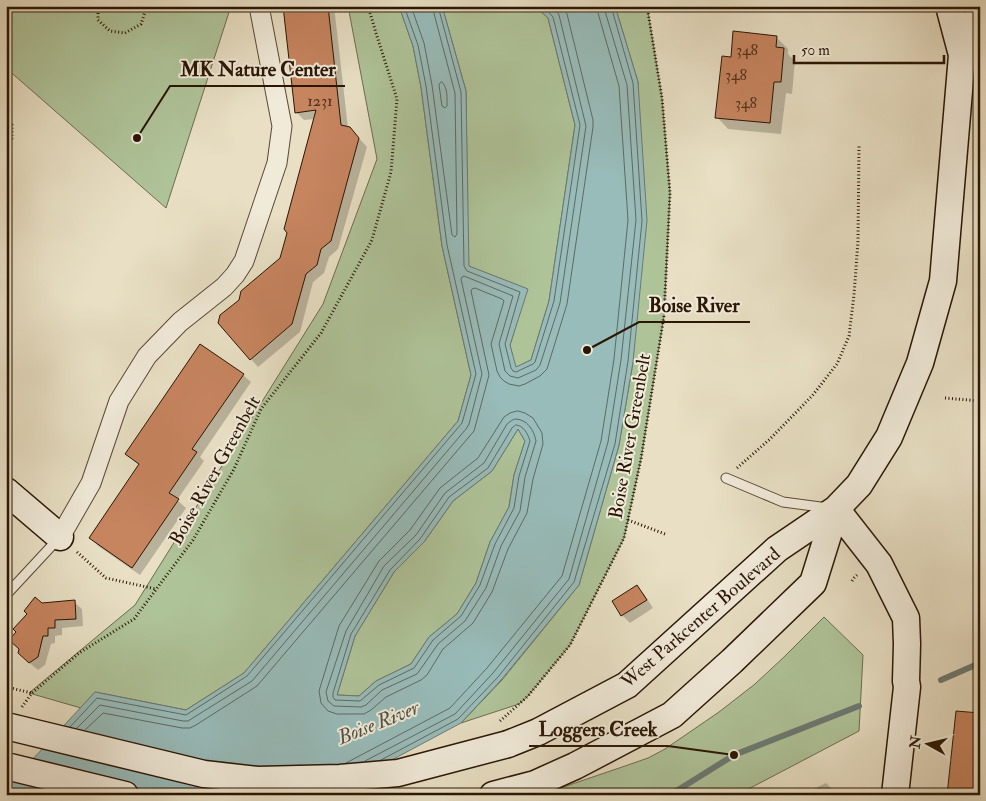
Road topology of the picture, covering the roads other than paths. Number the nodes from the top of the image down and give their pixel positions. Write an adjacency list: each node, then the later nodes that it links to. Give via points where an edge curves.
1 (259, 6): 8 (street, via 282,126 278,163 244,261 224,287 180,322 147,356 120,401 91,483)
2 (949, 6): 4 (main road, West Parkcenter Boulevard)
3 (980, 9): 4 (main road, West Parkcenter Boulevard)
4 (971, 56): 7 (main road, West Parkcenter Boulevard, via 942,282 920,363 889,437 859,485)
5 (726, 478): 7 (lane, via 783,502)
6 (6, 491): 8 (main road)
7 (836, 509): 10 (main road, West Parkcenter Boulevard, bridge, via 777,549 627,685 538,732 502,734 398,773 258,780 204,774); 13 (main road, West Parkcenter Boulevard, via 813,583 672,715 535,784); 14 (main road, via 879,564 906,618 907,688)
8 (60, 537): 9 (lane)
9 (6, 595)
10 (11, 720)
11 (6, 766): 12 (main road)
12 (125, 795)
13 (493, 795)
14 (895, 795)

